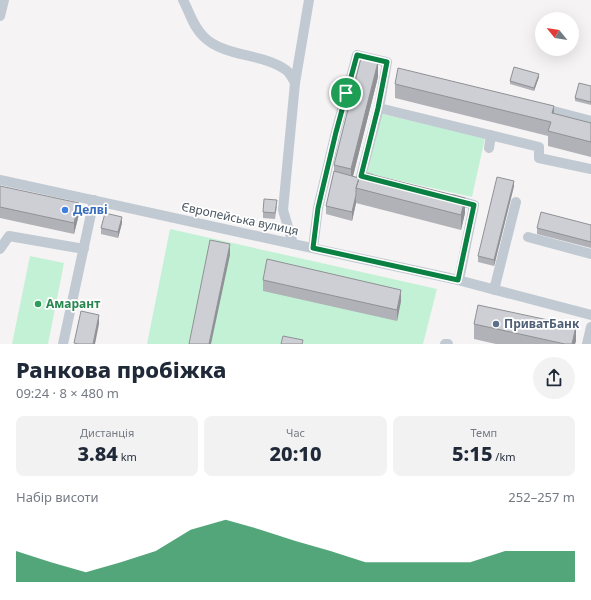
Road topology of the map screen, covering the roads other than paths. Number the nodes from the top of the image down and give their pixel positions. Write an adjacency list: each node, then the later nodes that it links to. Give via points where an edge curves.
1 (4, 0): 4 (street)
2 (183, 0): 5 (street, via 192,23 203,37 214,45 264,59 288,71)
3 (309, 0): 5 (street)
4 (0, 16)
5 (295, 83): 18 (street, via 283,210)
6 (532, 105): 8 (street)
7 (378, 108): 9 (street); 13 (street, via 361,176); 20 (street, via 387,62 357,55 320,201)
8 (591, 121)
9 (491, 135): 10 (street); 11 (street, via 539,147 539,158)
10 (489, 148)
11 (591, 169)
12 (0, 180): 15 (street, Європейська вулиця)
13 (376, 180)
14 (444, 197): 23 (street, via 474,205)
15 (94, 200): 18 (street, Європейська вулиця); 19 (street)
16 (516, 202): 24 (street)
17 (528, 238): 22 (street)
18 (293, 244): 20 (street, Європейська вулиця)
19 (84, 248): 21 (street, via 9,236); 27 (street)
20 (313, 248): 23 (street, Європейська вулиця)
21 (0, 249)
22 (591, 254)
23 (458, 280): 24 (street, Європейська вулиця)
24 (494, 290): 25 (street, Європейська вулиця)
25 (591, 315)
26 (591, 327): 28 (street)
27 (64, 344)
28 (587, 344)

